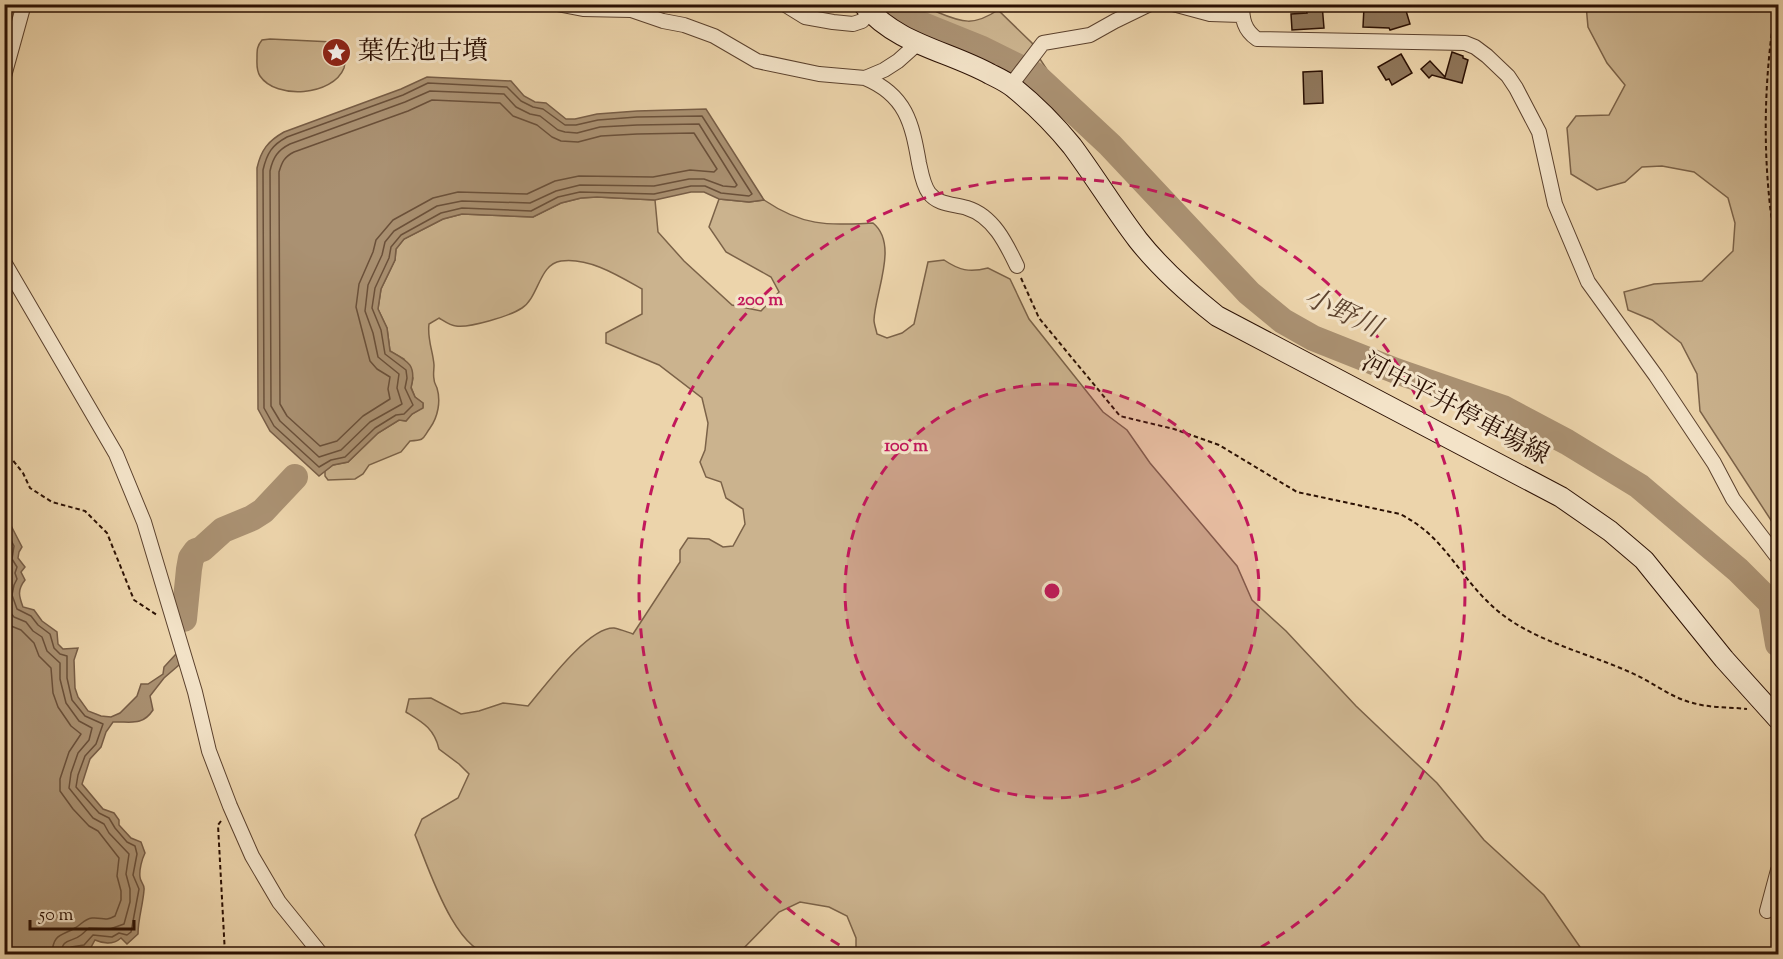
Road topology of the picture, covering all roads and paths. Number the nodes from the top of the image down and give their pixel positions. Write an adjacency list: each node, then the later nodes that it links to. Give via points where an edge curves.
1 (24, 4): 10 (street)
2 (557, 4): 11 (street, via 631,10 714,36 757,61 819,74)
3 (784, 4): 7 (street, via 805,17 853,24 862,21)
4 (1150, 4): 12 (street, via 1090,35 1043,43)
5 (1173, 4): 8 (street, via 1210,14)
6 (1776, 4): 13 (path, via 1767,80 1767,184)
7 (867, 8): 9 (main road, 河中平井停車場線)
8 (1242, 10): 17 (street, via 1247,29 1257,39 1466,43 1508,76 1539,132 1555,204 1588,282 1714,463 1733,499)
9 (916, 44): 11 (street, via 898,62); 12 (main road, 河中平井停車場線)
10 (4, 76)
11 (865, 78): 15 (street, via 889,93 907,113 928,193 937,201 979,213 1002,237)
12 (1014, 81): 20 (main road, 河中平井停車場線, via 1071,145 1138,240 1187,292 1217,316 1561,497 1610,531 1644,560 1724,659)
13 (1779, 258)
14 (4, 262): 18 (street, via 116,454 144,522)
15 (1017, 266): 19 (path, via 1039,318 1120,416 1219,445 1297,492 1400,514 1431,534 1486,601 1526,630 1636,675 1681,700)
16 (4, 449): 18 (path, via 30,488 52,502 85,511 107,533 134,600)
17 (1779, 558)
18 (173, 624): 21 (street)
19 (1755, 713)
20 (1779, 719)
21 (230, 806): 24 (path, via 218,825); 25 (street, via 252,856 279,902)
22 (1779, 870): 23 (street)
23 (1767, 910)
24 (225, 954)
25 (321, 954)

